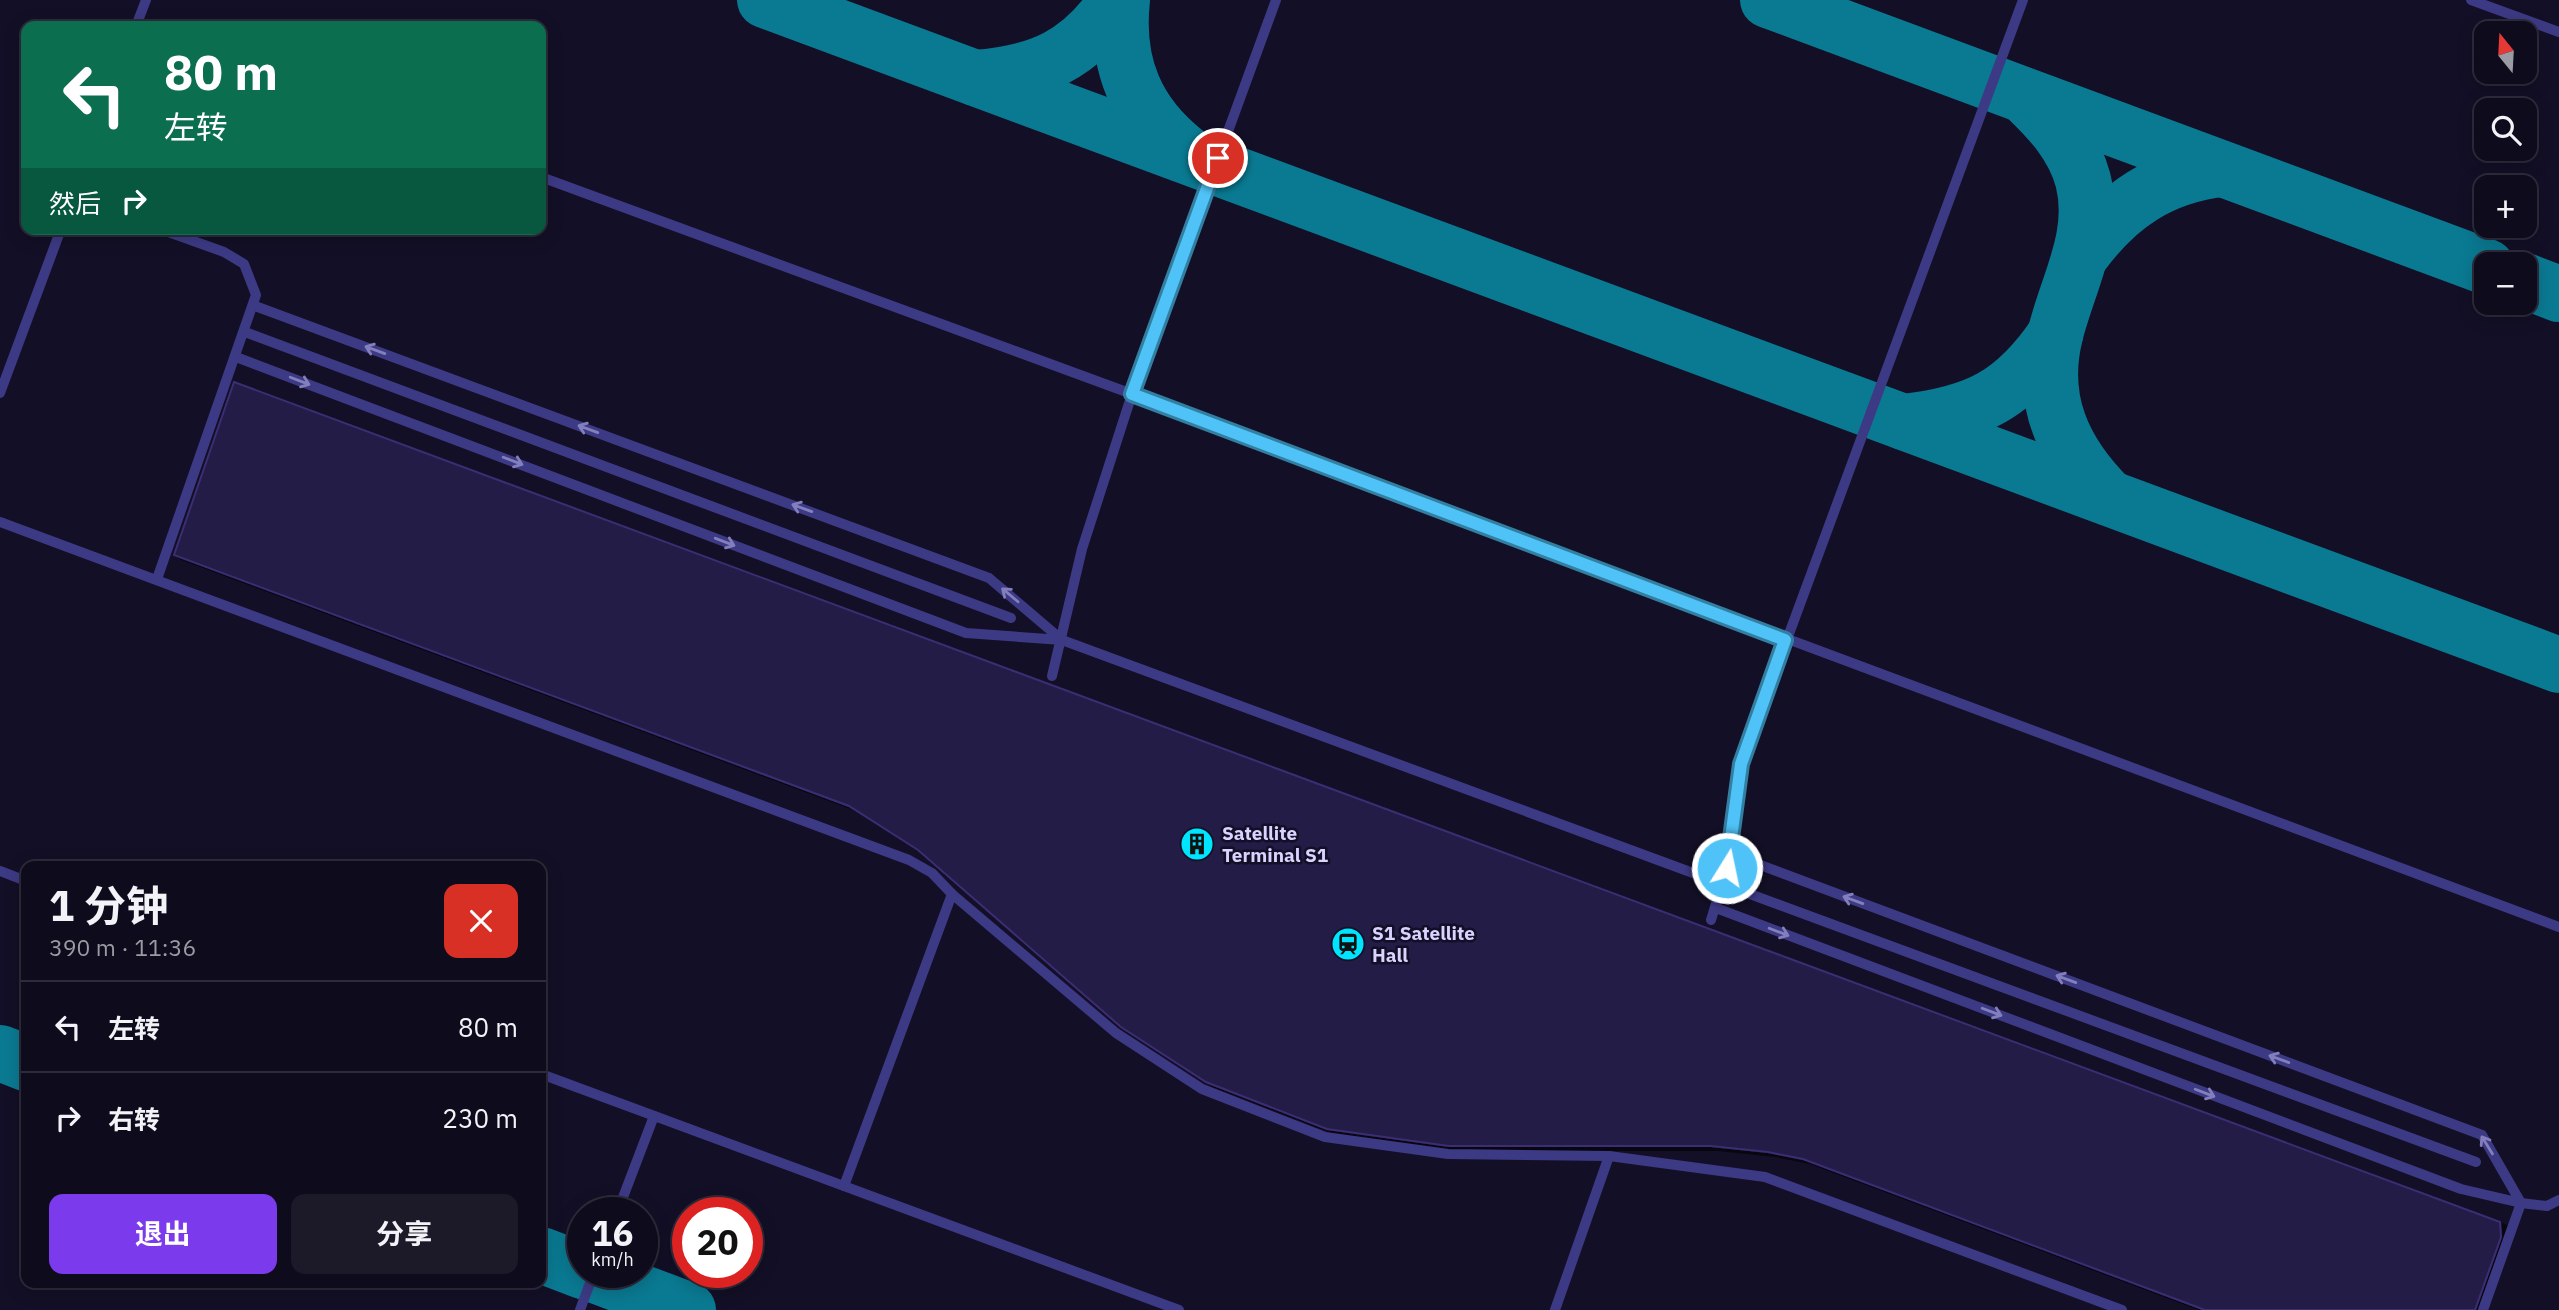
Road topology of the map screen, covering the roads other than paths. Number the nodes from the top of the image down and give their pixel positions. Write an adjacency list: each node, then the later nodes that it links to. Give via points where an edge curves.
1 (146, 0): 5 (lane)
2 (1276, 0): 14 (lane)
3 (2023, 0): 19 (lane)
4 (2471, 0): 6 (lane)
5 (138, 21)
6 (2559, 32)
7 (546, 179): 14 (lane)
8 (59, 235): 13 (lane)
9 (176, 235): 10 (lane, via 244,264 256,295)
10 (255, 306): 11 (lane); 18 (lane, one-way to 10, via 989,578)
11 (245, 332): 12 (lane); 17 (lane)
12 (236, 357): 16 (lane); 18 (lane, one-way to 18, via 966,632)
13 (0, 393)
14 (1132, 394): 18 (lane, via 1082,549); 19 (lane)
15 (0, 522): 16 (lane)
16 (157, 579): 25 (lane, via 909,860 932,873)
17 (1011, 618)
18 (1062, 640): 20 (lane); 24 (lane)
19 (1785, 640): 21 (lane, via 1741,764); 28 (lane)
20 (1052, 676)
21 (1731, 854): 24 (lane); 36 (lane, one-way to 21, via 2482,1135)
22 (0, 871): 23 (lane)
23 (21, 879)
24 (1723, 881): 26 (lane); 32 (lane)
25 (952, 894): 31 (lane, via 1116,1033 1202,1089 1325,1137 1448,1154); 33 (lane)
26 (1716, 908): 27 (lane); 36 (lane, one-way to 36, via 2461,1189)
27 (1711, 920)
28 (2559, 927)
29 (546, 1076): 30 (lane)
30 (654, 1116): 33 (lane); 34 (lane)
31 (1609, 1156): 40 (lane); 41 (lane, via 1765,1177)
32 (2476, 1162)
33 (844, 1186): 39 (lane)
34 (623, 1197)
35 (2559, 1200): 36 (lane, via 2547,1206)
36 (2521, 1203): 42 (lane)
37 (588, 1288): 38 (lane)
38 (580, 1310)
39 (1179, 1310)
40 (1555, 1310)
41 (2122, 1310)
42 (2483, 1310)

